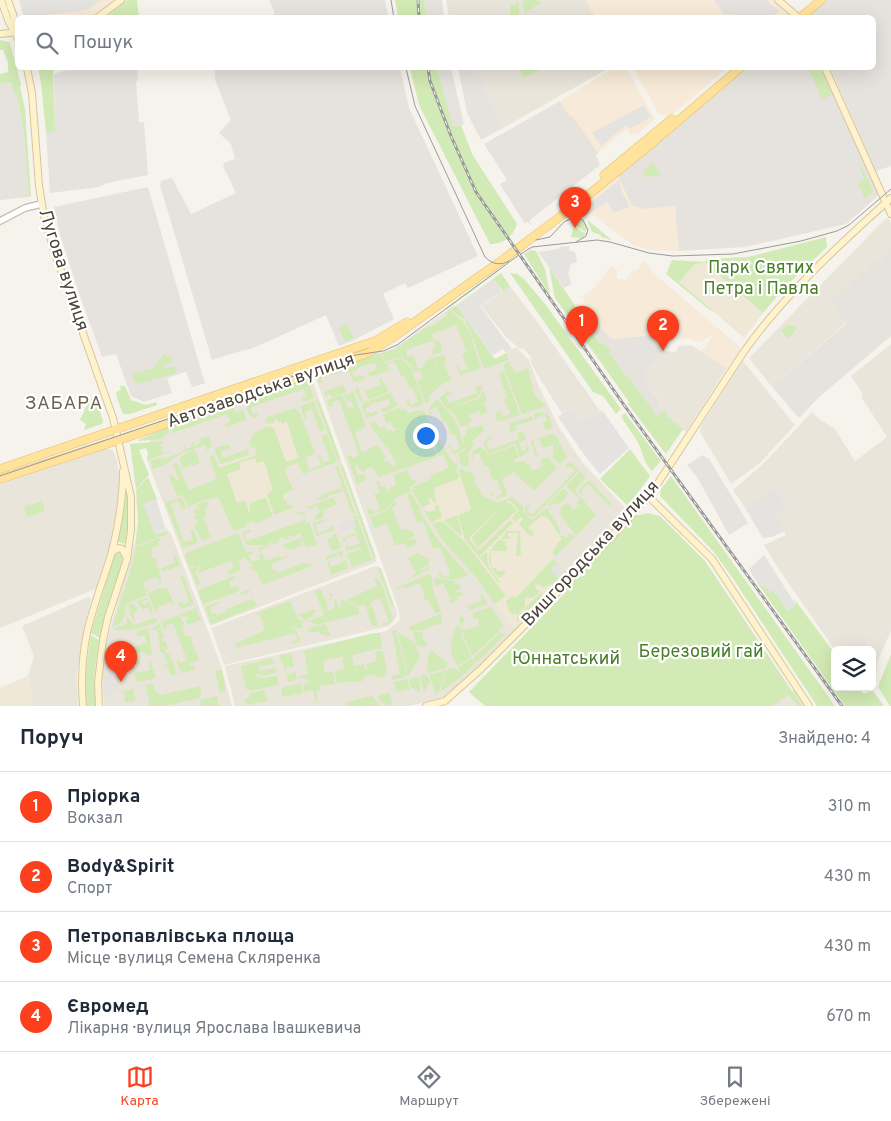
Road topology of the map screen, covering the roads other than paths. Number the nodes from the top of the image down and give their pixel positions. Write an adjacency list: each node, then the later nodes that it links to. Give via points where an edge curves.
1 (1, 0): 12 (main road)
2 (8, 0): 11 (main road)
3 (121, 0): 7 (main road)
4 (778, 0): 8 (main road)
5 (813, 0): 9 (main road)
6 (821, 0): 10 (main road)
7 (101, 15)
8 (794, 15)
9 (798, 15)
10 (799, 15)
11 (15, 22)
12 (15, 32)
13 (0, 34): 14 (main road)
14 (15, 35)
15 (27, 70): 20 (main road, Лугова вулиця)
16 (731, 70): 23 (main road, via 571,204)
17 (738, 70): 23 (main road, via 574,207)
18 (826, 70): 19 (main road)
19 (888, 200): 21 (main road); 29 (main road, Вишгородська вулиця, via 805,280 746,348)
20 (41, 204): 22 (street); 24 (main road, Лугова вулиця)
21 (891, 214)
22 (0, 221)
23 (499, 259): 24 (main road, Автозаводська вулиця, via 375,341); 25 (main road, Автозаводська вулиця, via 416,322 364,355)
24 (115, 428): 25 (main road, Лугова вулиця); 27 (main road, Автозаводська вулиця)
25 (118, 439): 26 (main road, Лугова вулиця); 28 (main road, Автозаводська вулиця)
26 (123, 463): 30 (main road, via 121,502); 31 (main road, via 132,511)
27 (0, 469)
28 (0, 479)
29 (648, 496): 34 (main road, Вишгородська вулиця, via 481,669 445,701); 35 (main road, via 712,559)
30 (111, 555): 31 (main road, via 120,548); 32 (main road, via 87,632 82,669)
31 (127, 559): 33 (main road, via 103,640 98,676)
32 (83, 706)
33 (100, 706)
34 (430, 706)
35 (809, 706)

